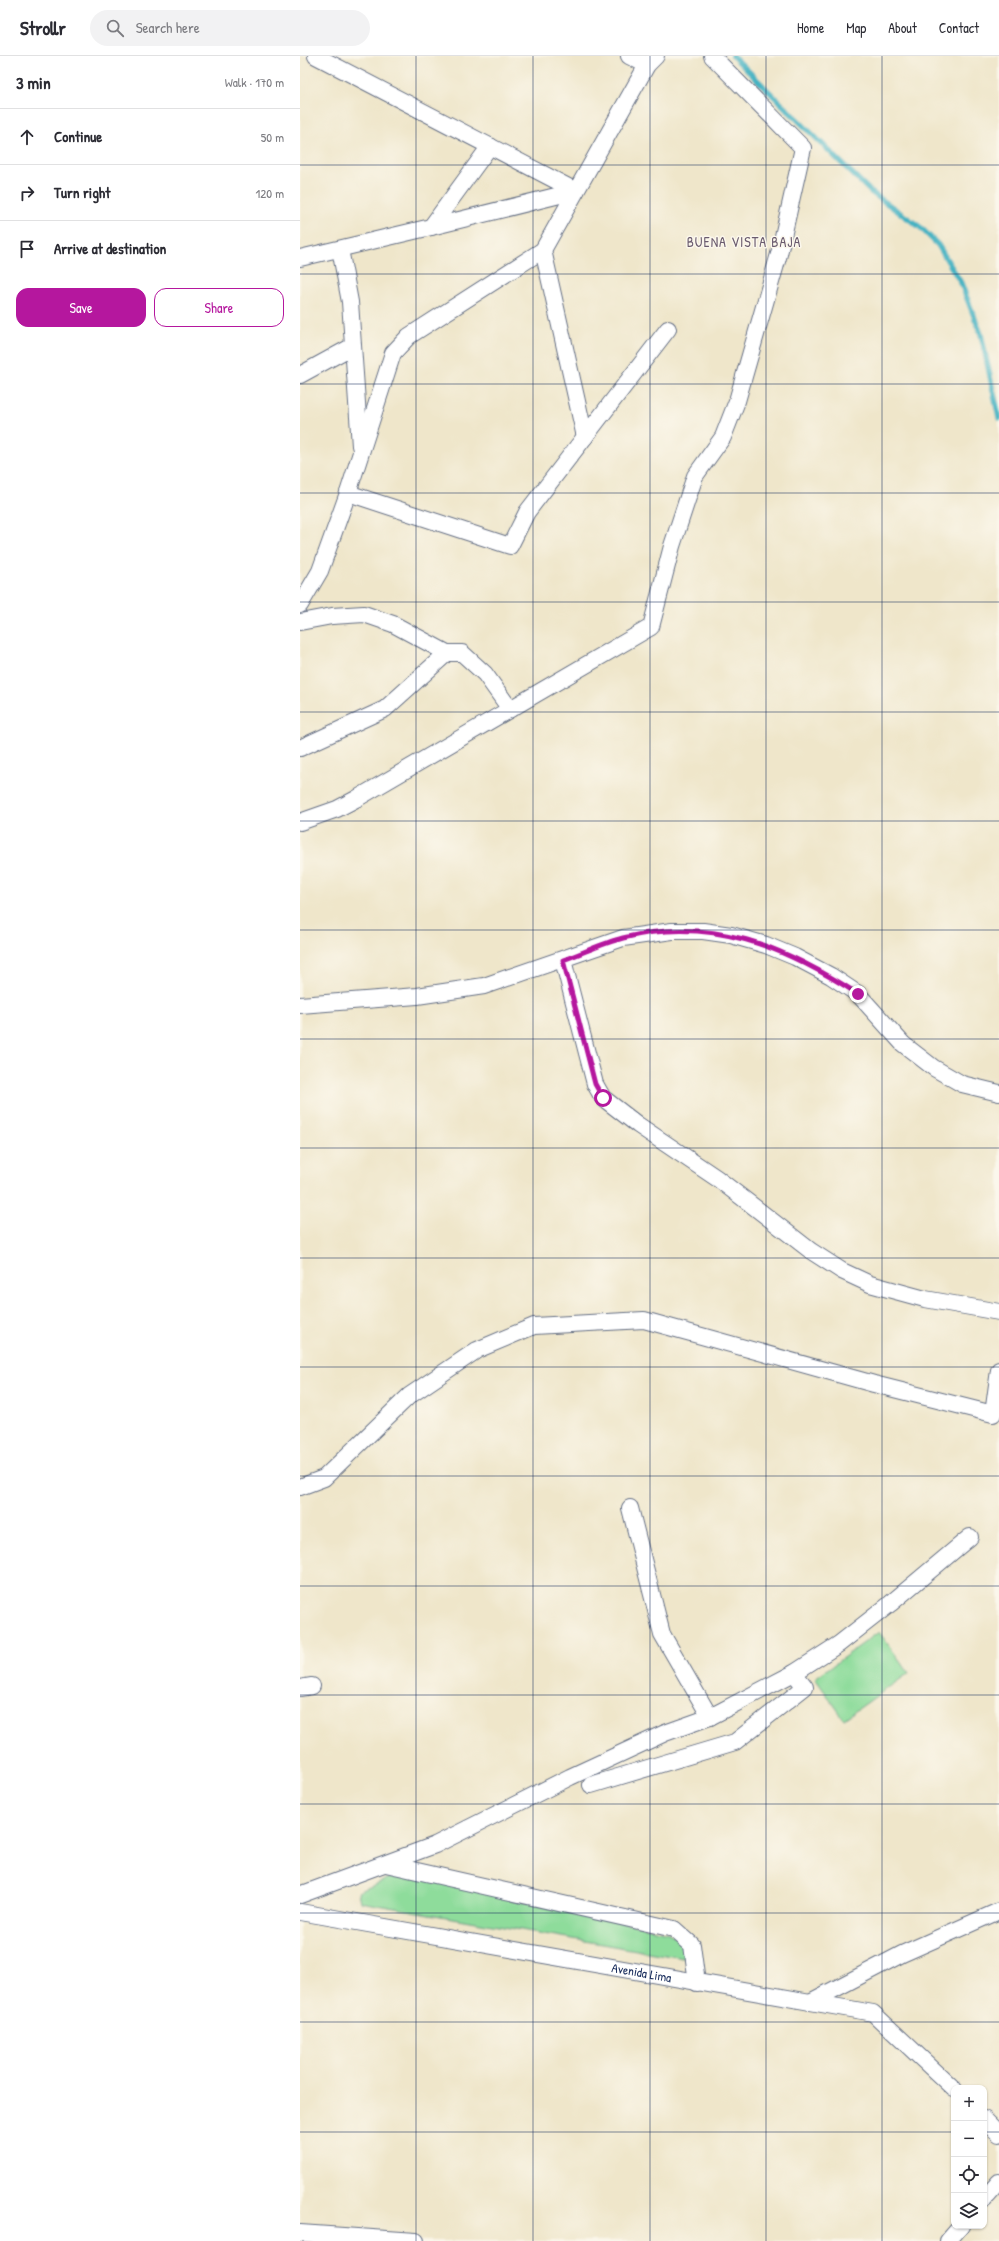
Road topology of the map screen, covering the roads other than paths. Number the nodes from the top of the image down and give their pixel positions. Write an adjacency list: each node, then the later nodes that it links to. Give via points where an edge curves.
1 (316, 56): 5 (street)
2 (629, 56): 4 (street)
3 (712, 56): 20 (street, via 802,148 780,254 737,401 723,437 695,476 672,546 651,627)
4 (651, 60): 6 (street)
5 (490, 146): 6 (street); 7 (street)
6 (576, 191): 7 (street); 9 (street)
7 (431, 228): 8 (street)
8 (340, 249): 10 (street); 12 (street, via 350,302)
9 (543, 250): 14 (street); 15 (street, via 409,336 394,354)
10 (300, 258)
11 (668, 329): 14 (street)
12 (353, 346): 13 (street); 15 (street)
13 (300, 375)
14 (585, 437): 16 (street, via 527,512 510,546)
15 (361, 454): 16 (street)
16 (348, 493): 17 (street, via 320,571)
17 (300, 605)
18 (300, 622): 19 (street, via 364,614 393,624)
19 (447, 653): 20 (street, via 462,653 485,674); 21 (street, via 385,709)
20 (510, 709): 22 (street, via 356,799 325,814)
21 (300, 748)
22 (300, 822)
23 (563, 960): 24 (street, via 484,986 453,992); 25 (street, via 623,938 672,931 703,931 731,935 766,945 813,966 858,994 903,1044 934,1068 962,1084); 26 (street, via 595,1084 603,1098 842,1271 870,1284 925,1299)
24 (300, 1005)
25 (999, 1092)
26 (999, 1312)
27 (999, 1370): 28 (street, via 993,1414 644,1320 534,1326 477,1350 409,1396 324,1478)
28 (300, 1487)
29 (630, 1508): 32 (street, via 662,1634)
30 (970, 1537): 31 (street, via 839,1644)
31 (794, 1672): 32 (street); 33 (street, via 805,1687 736,1742)
32 (710, 1717): 34 (street, via 651,1739 435,1845)
33 (591, 1785)
34 (386, 1864): 35 (street); 38 (street, via 674,1929 692,1945)
35 (300, 1896)
36 (999, 1911): 39 (street, via 902,1954)
37 (300, 1912): 38 (street, Avenida Lima)
38 (698, 1982): 39 (street, Avenida Lima)
39 (810, 2002): 40 (street, Avenida Lima, via 872,2013)
40 (951, 2086)
41 (986, 2121): 42 (street)
42 (999, 2134)
43 (999, 2182): 44 (street)
44 (987, 2196)
45 (958, 2229): 48 (street)
46 (300, 2233): 47 (street)
47 (416, 2241)
48 (948, 2241)

